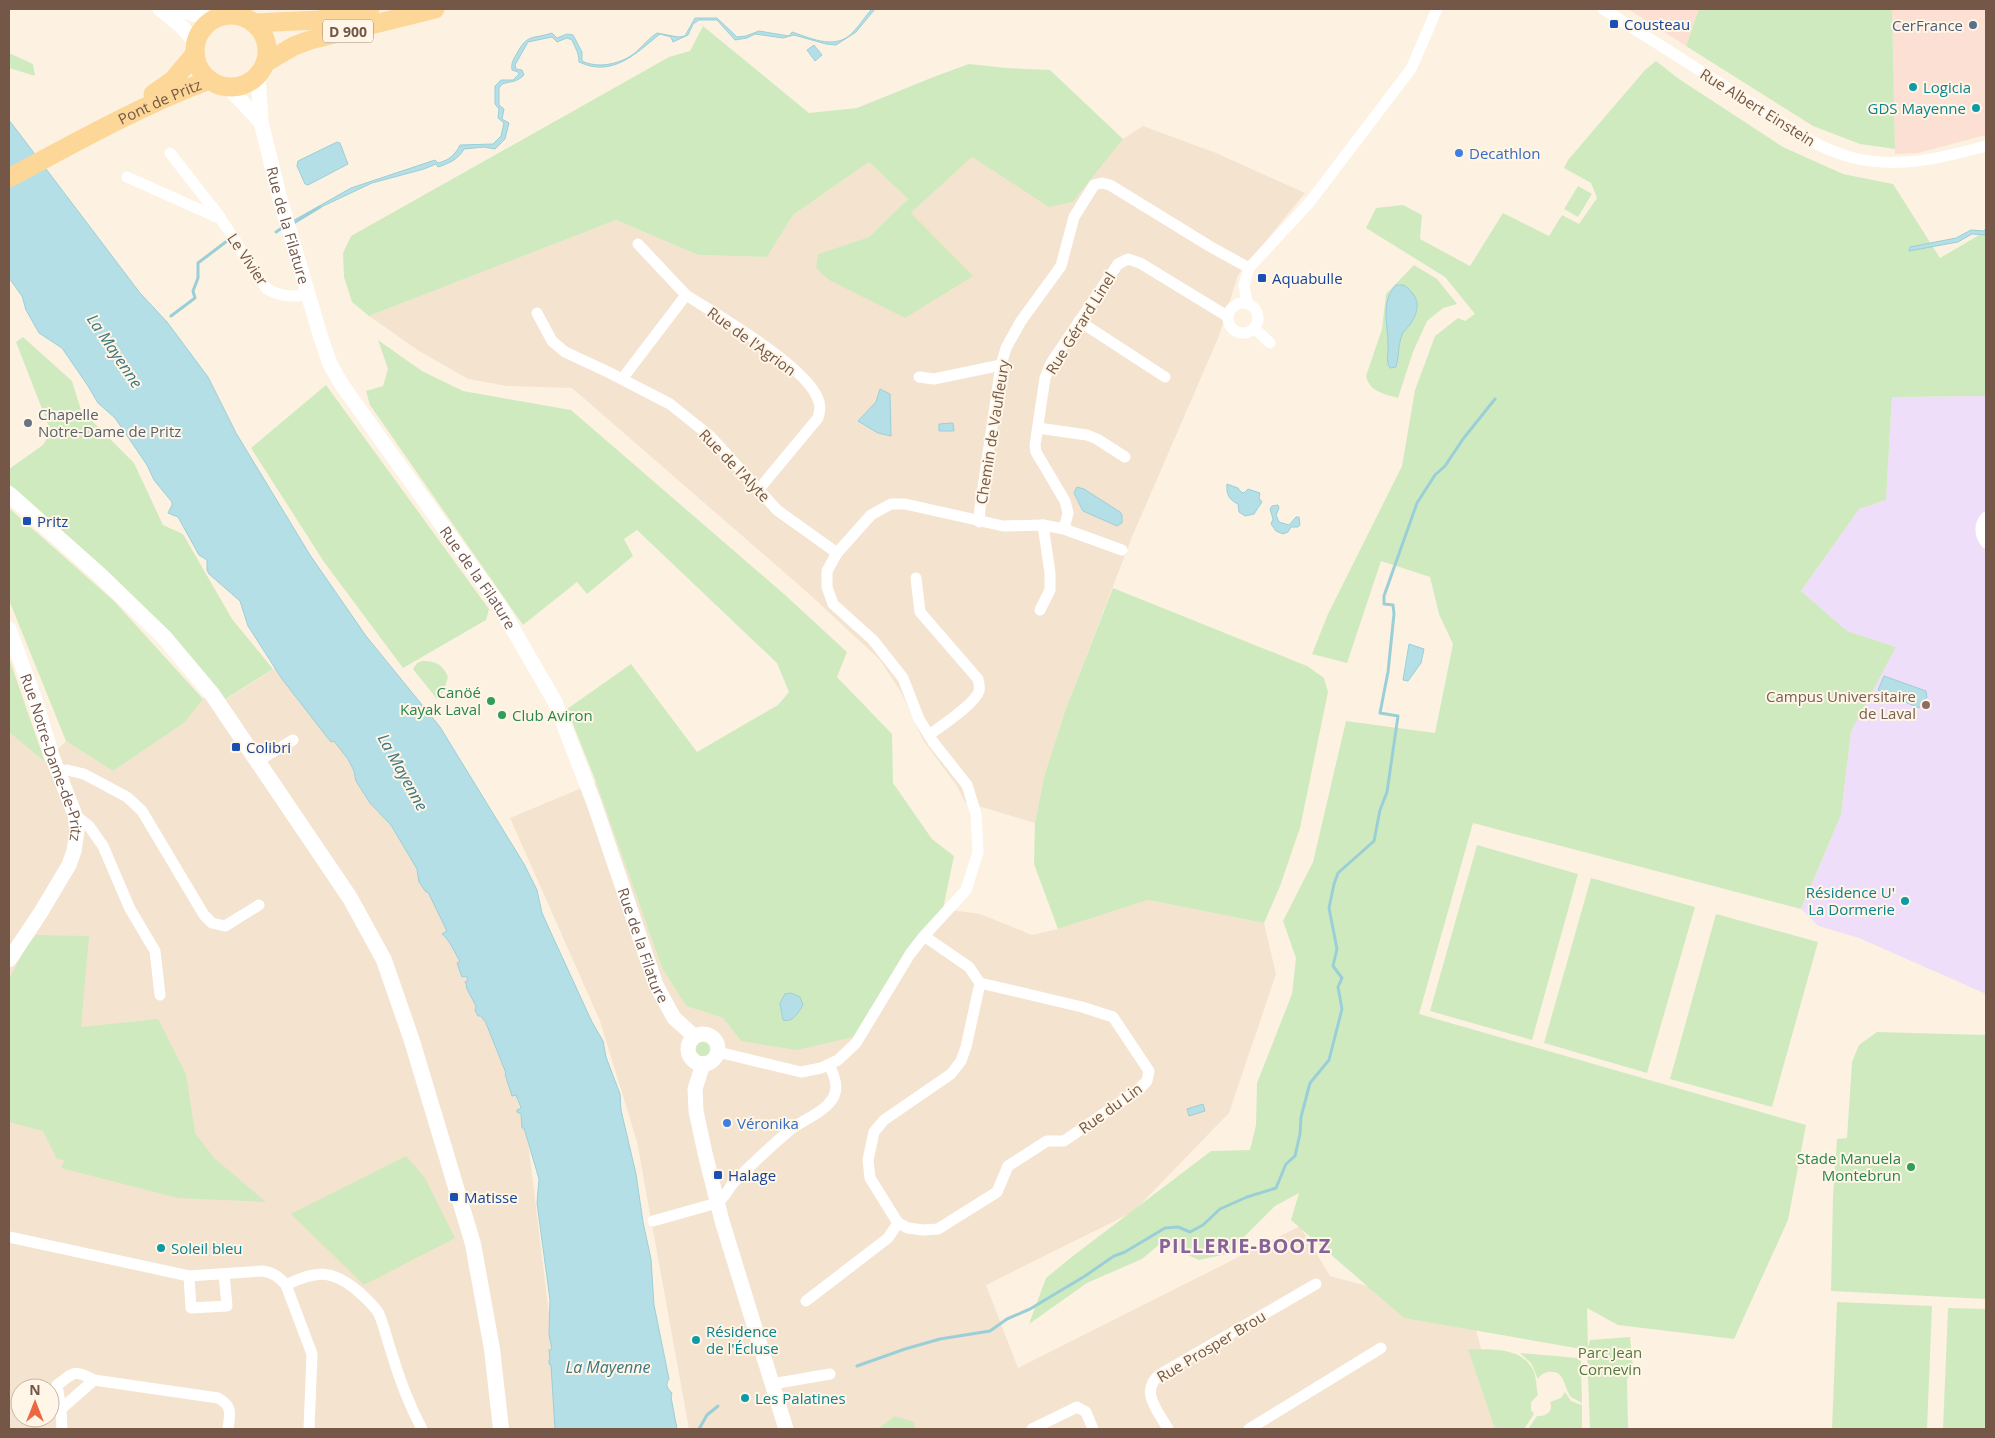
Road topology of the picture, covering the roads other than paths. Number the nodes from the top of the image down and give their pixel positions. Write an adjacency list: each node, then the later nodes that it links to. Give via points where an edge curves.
1 (160, 9): 9 (street, via 181,26)
2 (177, 9): 7 (street)
3 (370, 9): 8 (main road, D 900, via 319,20)
4 (435, 9): 10 (main road, D 900, via 310,40 294,46)
5 (1437, 9): 21 (street, via 1411,68 1309,203)
6 (1603, 9): 15 (street, Rue Albert Einstein, via 1811,142 1838,153 1876,162 1913,162)
7 (214, 20): 8 (main road, via 234,15); 9 (main road, via 200,34)
8 (253, 23): 10 (main road, via 266,41 267,52)
9 (195, 48): 11 (main road, via 197,64); 14 (main road, Pont de Pritz, via 173,80)
10 (262, 69): 12 (main road, via 250,82); 13 (street, Rue de la Filature)
11 (209, 80): 12 (main road); 14 (main road, Pont de Pritz)
12 (228, 87): 13 (street, Rue de la Filature)
13 (261, 122): 22 (street, Rue de la Filature)
14 (110, 125): 18 (main road, Pont de Pritz)
15 (1986, 146)
16 (170, 153): 19 (street, Le Vivier)
17 (127, 177): 19 (street, Le Vivier)
18 (9, 178)
19 (221, 219): 22 (street, Le Vivier, via 266,288 290,297)
20 (638, 244): 23 (street, Rue de l'Agrion)
21 (1249, 268): 24 (street, via 1244,286); 30 (street, Chemin de Vaufleury, via 1211,248 1110,184 1094,185 1074,217 1061,266 1021,321)
22 (308, 295): 58 (street, Rue de la Filature, via 327,356 342,385 499,605 555,702 594,803 656,985 674,1018)
23 (686, 295): 33 (street); 36 (street, Rue de l'Agrion, via 778,356 802,377 818,398 818,418)
24 (1247, 303): 26 (street, via 1232,307); 28 (street, via 1257,313)
25 (537, 313): 33 (street, Rue de l'Alyte, via 552,341 564,352)
26 (1227, 316): 27 (street, Rue Gérard Linel, via 1140,263 1128,259 1118,264); 28 (street, via 1229,326 1237,332 1247,333)
27 (1079, 321): 32 (street); 34 (street, Rue Gérard Linel, via 1046,374)
28 (1254, 328): 29 (street)
29 (1270, 343)
30 (1001, 365): 31 (street, via 934,379); 39 (street, Chemin de Vaufleury)
31 (919, 377)
32 (1165, 377)
33 (622, 379): 36 (street, Rue de l'Alyte, via 670,404 710,436)
34 (1038, 428): 35 (street, via 1087,435); 41 (street, Rue Gérard Linel, via 1036,452 1065,500 1068,513)
35 (1125, 457)
36 (760, 489): 44 (street, Rue de l'Alyte, via 777,510)
37 (9, 494): 50 (main road, via 164,637 212,694)
38 (1986, 518): 42 (street, via 1981,532)
39 (980, 522): 40 (street, via 1003,526); 44 (street, via 926,508 891,504 871,516)
40 (1043, 525): 41 (street); 46 (street, via 1050,590)
41 (1064, 529): 43 (street)
42 (1986, 543)
43 (1122, 550)
44 (837, 552): 48 (street, via 827,571 827,587 833,604 873,640 903,678)
45 (916, 578): 48 (street, via 920,612 978,679 979,685 979,692 970,702)
46 (1040, 610)
47 (9, 630): 51 (street, Rue Notre-Dame-de-Pritz)
48 (929, 735): 54 (street, via 967,785 976,814 978,852 966,890)
49 (293, 740): 50 (street)
50 (256, 762): 81 (main road, via 350,898 384,960 397,994 473,1244 492,1348)
51 (59, 772): 52 (street, Rue Notre-Dame-de-Pritz); 53 (street, via 67,770 84,774 127,797 142,811 212,922 225,926)
52 (75, 815): 55 (street, Rue Notre-Dame-de-Pritz, via 74,851 69,866); 57 (street, via 89,826 103,846 130,909 155,951)
53 (259, 906)
54 (924, 936): 56 (street, via 969,967); 61 (street, via 856,1043)
55 (9, 960)
56 (980, 984): 64 (street, via 961,1061 951,1074 884,1120 874,1132 868,1160 870,1178); 64 (street, Rue du Lin, via 1113,1017 1149,1071 1147,1081 1064,1141 1046,1141 1008,1166 997,1192 938,1229 908,1228)
57 (160, 994)
58 (694, 1036): 59 (street, via 709,1035 716,1042); 60 (street, via 688,1051 695,1062)
59 (718, 1052): 60 (street); 61 (street, via 801,1072)
60 (703, 1064): 62 (street, via 695,1089 696,1111)
61 (829, 1065): 62 (street, via 836,1091 833,1098 775,1143)
62 (717, 1203): 63 (street); 74 (street)
63 (652, 1221)
64 (898, 1223): 70 (street, via 888,1238)
65 (9, 1237): 67 (street)
66 (224, 1274): 67 (street); 67 (street, via 227,1306 191,1308); 69 (street, via 263,1271 280,1278)
67 (189, 1276)
68 (1316, 1284): 85 (street, Rue Prosper Brou, via 1152,1381 1152,1399)
69 (286, 1286): 79 (street, via 312,1354); 80 (street, via 305,1275 323,1273 350,1284 366,1298 379,1314 409,1403)
70 (806, 1301)
71 (1381, 1348): 76 (street)
72 (830, 1374): 74 (street)
73 (94, 1380): 75 (street); 75 (street, via 74,1372 57,1385); 78 (street, via 218,1398 229,1409)
74 (772, 1384): 82 (street)
75 (61, 1409): 77 (street)
76 (1269, 1424): 86 (street)
77 (62, 1429)
78 (228, 1429)
79 (309, 1429)
80 (422, 1429)
81 (501, 1429)
82 (786, 1429)
83 (1032, 1429): 84 (street, via 1077,1407 1086,1412)
84 (1094, 1429)
85 (1168, 1429)
86 (1249, 1429)

